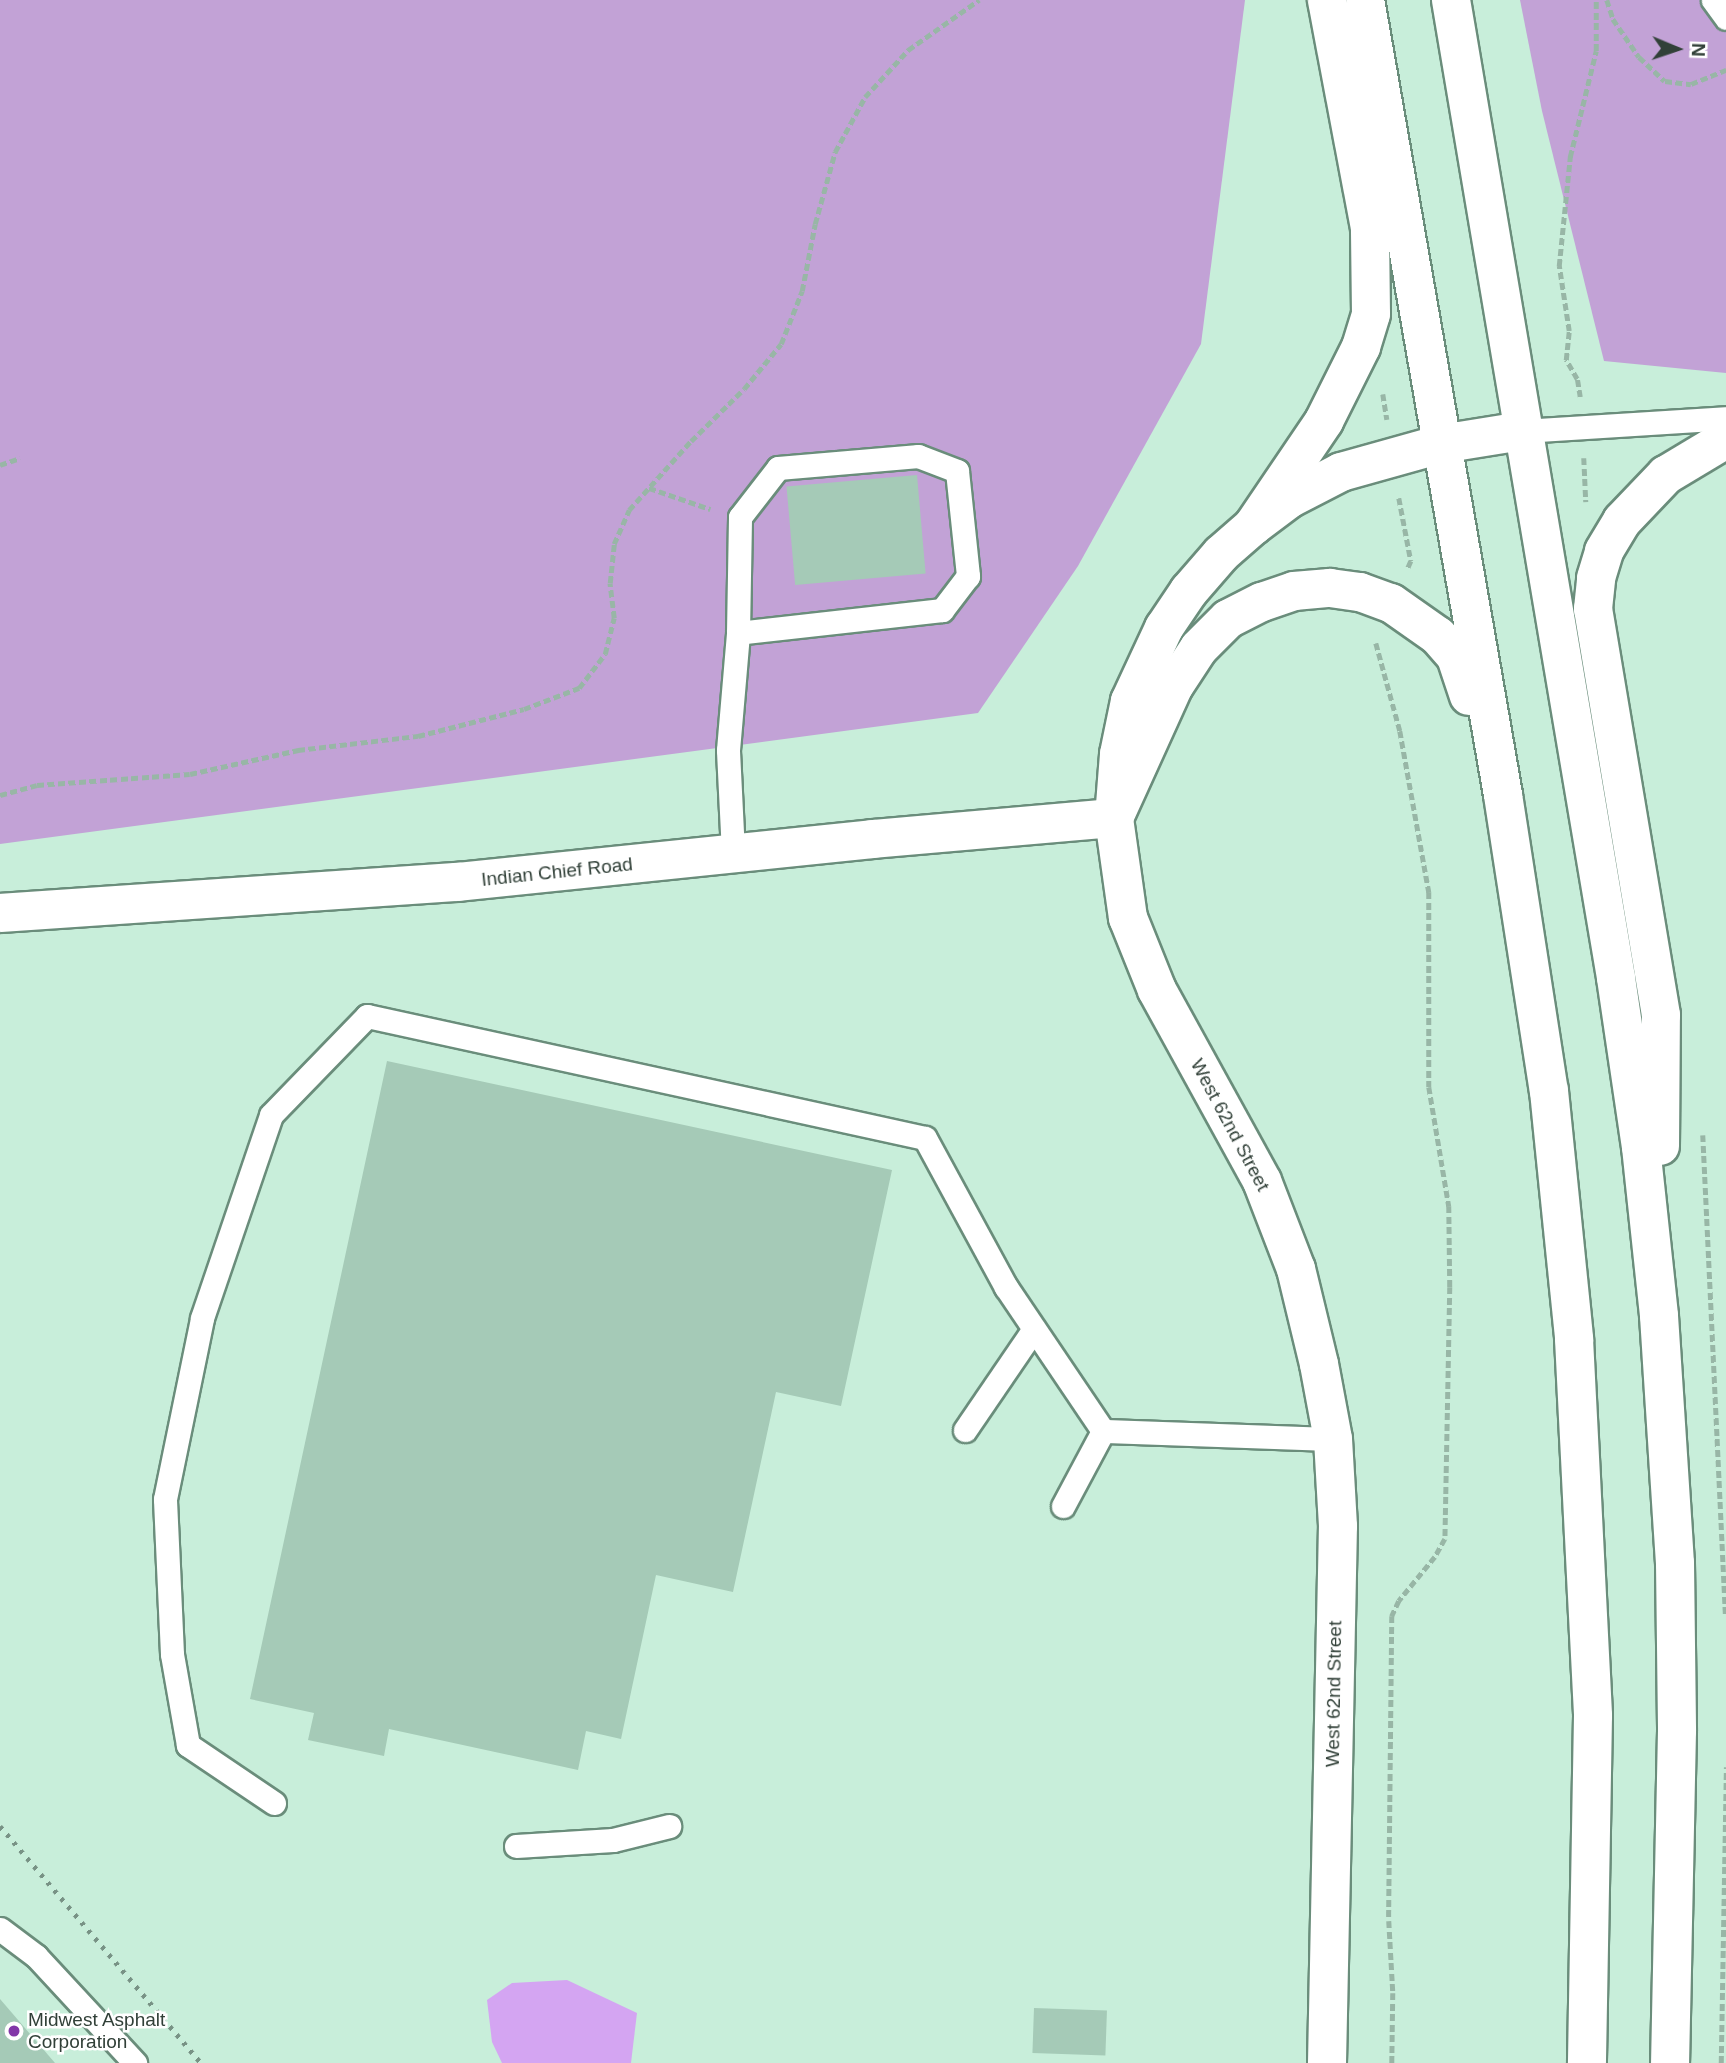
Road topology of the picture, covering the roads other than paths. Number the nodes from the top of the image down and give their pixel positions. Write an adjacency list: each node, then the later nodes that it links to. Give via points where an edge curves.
1 (1327, 0): 10 (main road, via 1370,228 1371,314 1361,347 1324,421)
2 (1365, 0): 9 (main road)
3 (1451, 0): 7 (main road, via 1515,366)
4 (1713, 0): 5 (lane)
5 (1726, 18)
6 (1726, 418): 7 (lane)
7 (1522, 431): 9 (main road, West 62nd Street); 16 (main road, via 1616,978 1641,1147)
8 (1726, 439): 16 (main road, via 1666,475 1622,521 1604,551 1593,608 1661,1015)
9 (1441, 444): 10 (main road, West 62nd Street, via 1341,472 1289,499); 12 (main road)
10 (1253, 526): 13 (main road, West 62nd Street, via 1189,591 1146,665 1130,701 1119,754)
11 (738, 633): 11 (lane, via 740,517 778,468 918,456 957,471 968,576 942,610); 14 (lane, via 728,750)
12 (1503, 795): 13 (main road, via 1456,657 1438,636 1391,603 1329,588 1294,591 1262,602 1228,619 1199,648 1174,686); 28 (main road, via 1549,1091 1574,1339 1593,1716)
13 (1114, 818): 14 (main road, Indian Chief Road); 20 (main road, West 62nd Street, via 1128,918 1157,990 1262,1181 1296,1269)
14 (733, 853): 15 (main road, Indian Chief Road, via 458,882)
15 (0, 913)
16 (1659, 1317): 29 (main road, via 1675,1563 1677,1731)
17 (1034, 1329): 18 (lane); 19 (lane); 22 (lane, via 1006,1287 925,1138 367,1016 271,1115 202,1318 165,1499 172,1654 188,1745)
18 (965, 1430)
19 (1103, 1431): 20 (lane); 21 (lane)
20 (1333, 1439): 27 (main road, West 62nd Street, via 1338,1526)
21 (1063, 1506)
22 (274, 1803)
23 (669, 1826): 24 (lane, via 613,1840)
24 (516, 1846)
25 (0, 1929): 26 (lane, via 36,1956)
26 (135, 2063)
27 (1327, 2063)
28 (1587, 2063)
29 (1670, 2063)

